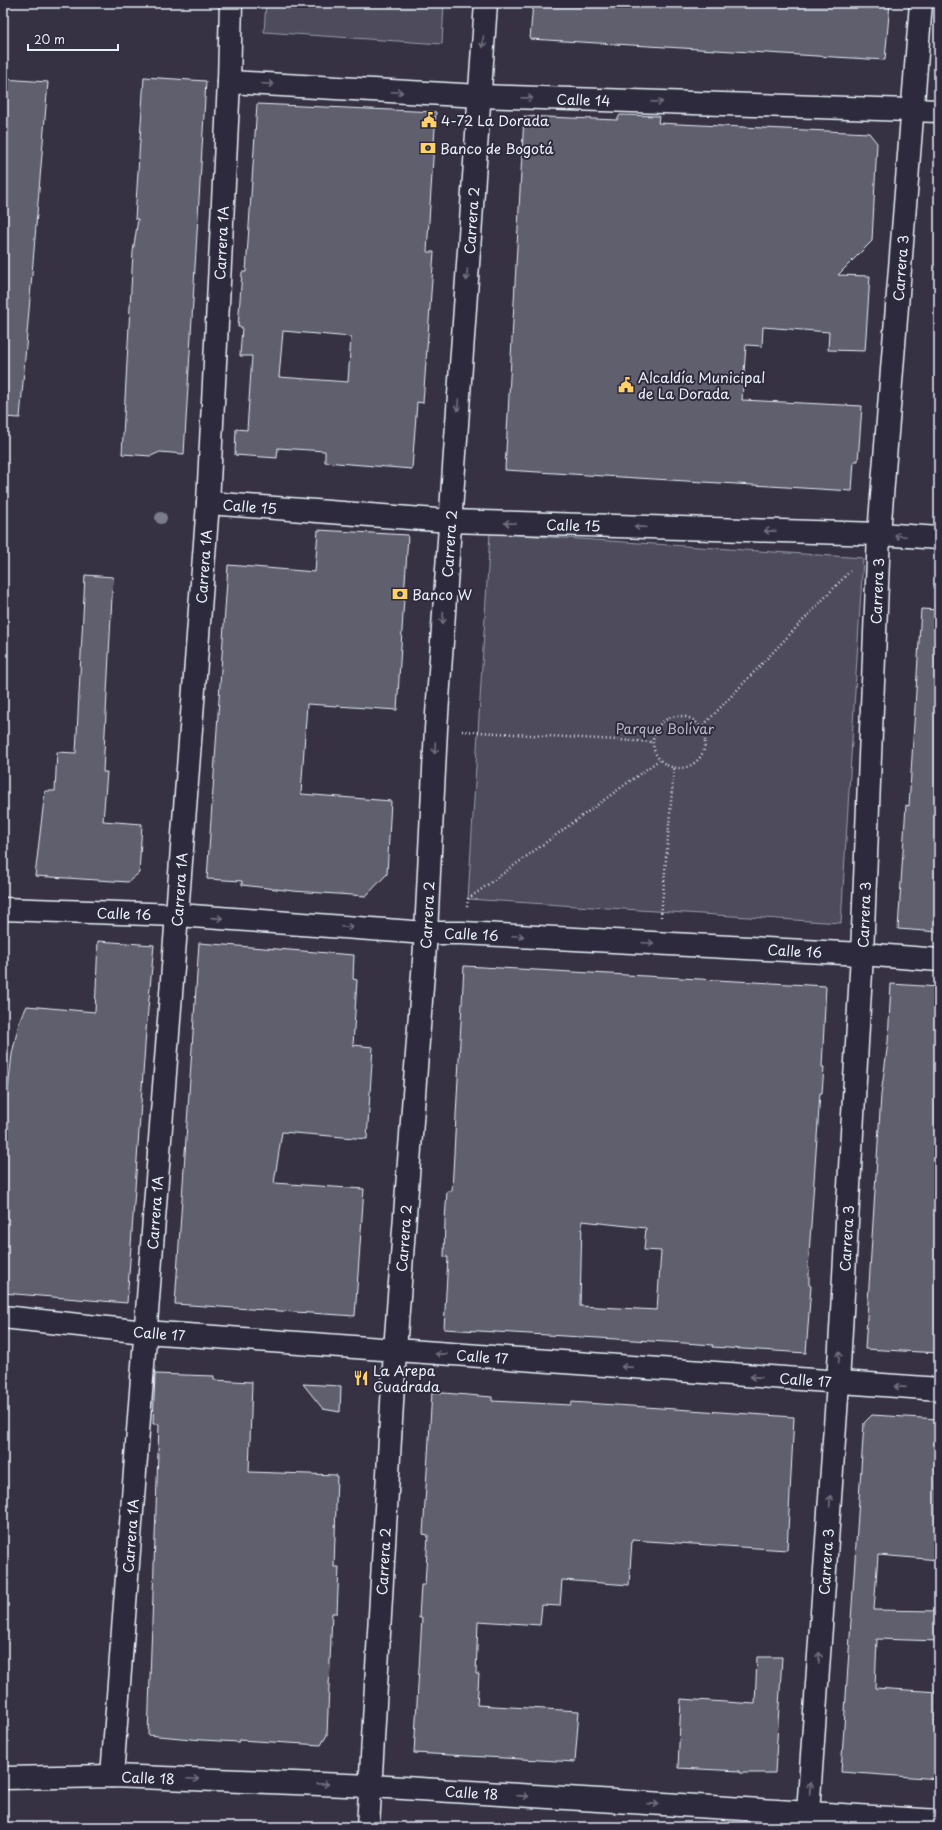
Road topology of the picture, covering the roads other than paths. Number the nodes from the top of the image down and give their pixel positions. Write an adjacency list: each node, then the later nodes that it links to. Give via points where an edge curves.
1 (231, 3): 4 (street, Carrera 1A)
2 (486, 3): 5 (street, Carrera 2, one-way to 5)
3 (921, 3): 6 (street, Carrera 3)
4 (229, 82): 5 (street, Calle 14, one-way to 5); 8 (street, Carrera 1A)
5 (480, 96): 6 (street, Calle 14, one-way to 6); 9 (street, Carrera 2, one-way to 9)
6 (912, 110): 7 (street, Calle 14); 10 (street, Carrera 3)
7 (939, 111)
8 (208, 503): 9 (street, Calle 15); 13 (street, Carrera 1A)
9 (450, 521): 10 (street, Calle 15, one-way to 9); 14 (street, Carrera 2, one-way to 14)
10 (879, 534): 11 (street, Calle 15, one-way to 10); 15 (street, Carrera 3)
11 (939, 538)
12 (3, 909): 13 (street, Calle 16)
13 (178, 915): 14 (street, Calle 16, one-way to 14); 18 (street, Carrera 1A)
14 (426, 933): 15 (street, Calle 16, one-way to 15); 19 (street, Carrera 2)
15 (862, 954): 16 (street, Calle 16); 20 (street, Carrera 3, one-way to 15)
16 (939, 960)
17 (3, 1317): 18 (street, Calle 17)
18 (145, 1332): 19 (street, Calle 17); 22 (street, Carrera 1A)
19 (396, 1350): 20 (street, Calle 17, one-way to 19); 24 (street, Carrera 2)
20 (838, 1383): 21 (street, Calle 17, one-way to 20); 25 (street, Carrera 3, one-way to 20)
21 (939, 1389)
22 (112, 1776): 23 (street, Calle 18); 24 (street, Calle 18, one-way to 24)
23 (3, 1778)
24 (371, 1786): 25 (street, Calle 18, one-way to 25); 27 (street, Carrera 2)
25 (808, 1821): 26 (street, Calle 18)
26 (939, 1822)
27 (368, 1827)

